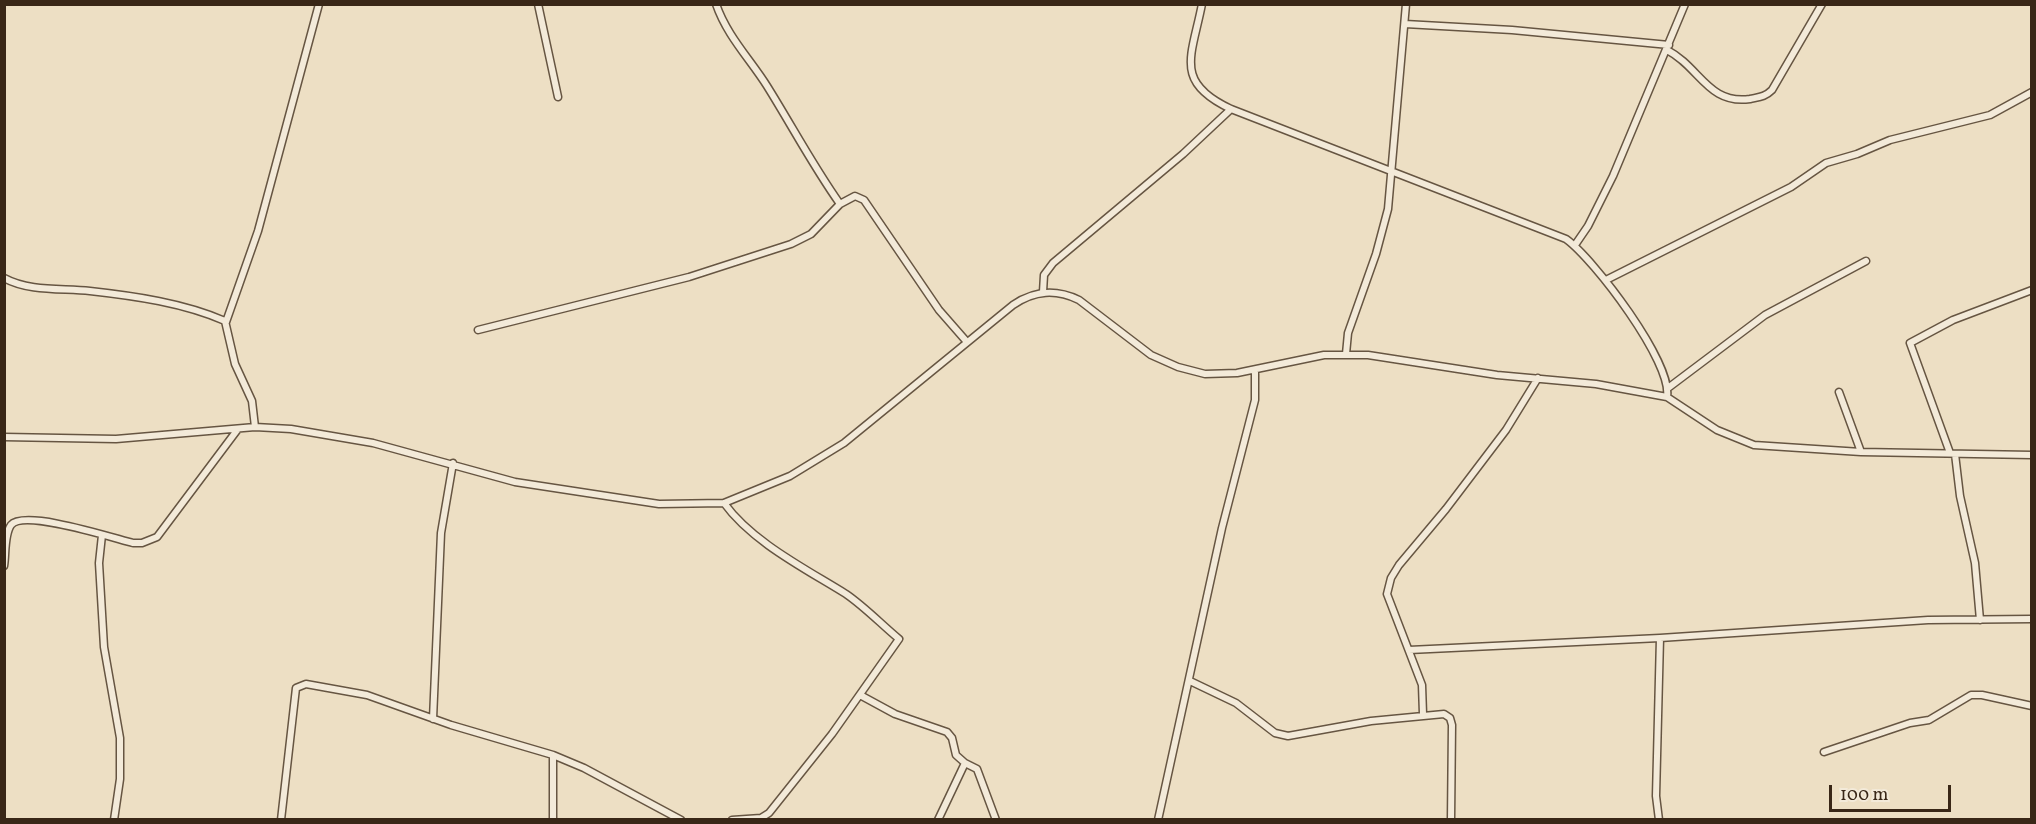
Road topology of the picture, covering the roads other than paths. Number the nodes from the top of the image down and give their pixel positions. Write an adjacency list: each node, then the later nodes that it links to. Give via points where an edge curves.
1 (319, 4): 21 (street, via 258,231)
2 (538, 4): 11 (street)
3 (716, 4): 14 (street, via 725,26)
4 (1202, 4): 12 (street, via 1190,62 1192,75 1199,89)
5 (1406, 4): 8 (street)
6 (1686, 4): 9 (street)
7 (1822, 4): 9 (street, via 1772,90 1763,96 1740,100 1723,97)
8 (1406, 24): 9 (street, via 1512,30); 13 (street)
9 (1668, 47): 15 (street, via 1599,205)
10 (2031, 92): 18 (street, via 1990,115 1890,140 1826,163 1791,187)
11 (558, 97)
12 (1231, 109): 13 (street); 20 (street, via 1053,263 1044,275)
13 (1391, 169): 15 (street, via 1554,232); 24 (street, via 1388,209 1348,333)
14 (840, 204): 22 (street, via 811,234 791,244 688,277); 23 (street, via 855,196 864,200 939,310)
15 (1575, 245): 18 (street)
16 (1866, 261): 27 (street, via 1765,315)
17 (4, 278): 21 (street, via 31,287 152,300)
18 (1606, 280): 27 (street, via 1658,360)
19 (2031, 290): 34 (street, via 1953,320 1910,343)
20 (1043, 292): 23 (street, via 1022,299); 25 (street, via 1079,300 1163,362 1205,374)
21 (226, 322): 30 (street, via 235,364 252,401)
22 (478, 330)
23 (967, 342): 37 (street, via 826,455 774,484)
24 (1346, 354): 25 (street, via 1316,356); 26 (street)
25 (1255, 370): 44 (street, via 1255,400 1222,528)
26 (1538, 378): 29 (street); 43 (street, via 1514,419 1391,578 1387,594)
27 (1668, 388): 29 (street)
28 (1839, 393): 33 (street)
29 (1667, 397): 33 (street, via 1739,440 1788,448)
30 (255, 427): 31 (street); 36 (street, via 315,432)
31 (238, 429): 32 (street, via 116,439); 38 (street, via 157,537 137,543)
32 (4, 438)
33 (1861, 452): 34 (street)
34 (1952, 454): 35 (street); 41 (street, via 1975,563)
35 (2031, 455)
36 (453, 464): 37 (street, via 515,482 622,500); 48 (street, via 441,532)
37 (724, 503): 45 (street, via 740,522 846,595 899,639)
38 (102, 535): 39 (street, via 41,521 14,522 8,530); 52 (street, via 99,563 104,647 120,738 120,779)
39 (4, 566)
40 (2031, 619): 41 (street)
41 (1980, 620): 42 (street)
42 (1660, 638): 43 (street); 61 (street, via 1656,785)
43 (1409, 650): 47 (street, via 1422,685)
44 (1190, 681): 47 (street, via 1236,703 1280,735); 59 (street)
45 (860, 695): 51 (street, via 896,714 946,732 955,753); 56 (street, via 766,815)
46 (2031, 706): 49 (street, via 1971,695 1929,720)
47 (1423, 714): 60 (street, via 1440,713 1451,721)
48 (433, 718): 50 (street); 53 (street, via 356,692 300,685 294,694 294,726)
49 (1824, 752)
50 (553, 755): 54 (street); 55 (street)
51 (965, 763): 57 (street); 58 (street, via 977,769)
52 (114, 819)
53 (281, 819)
54 (554, 819)
55 (681, 819)
56 (732, 819)
57 (938, 819)
58 (996, 819)
59 (1158, 819)
60 (1451, 819)
61 (1659, 819)

